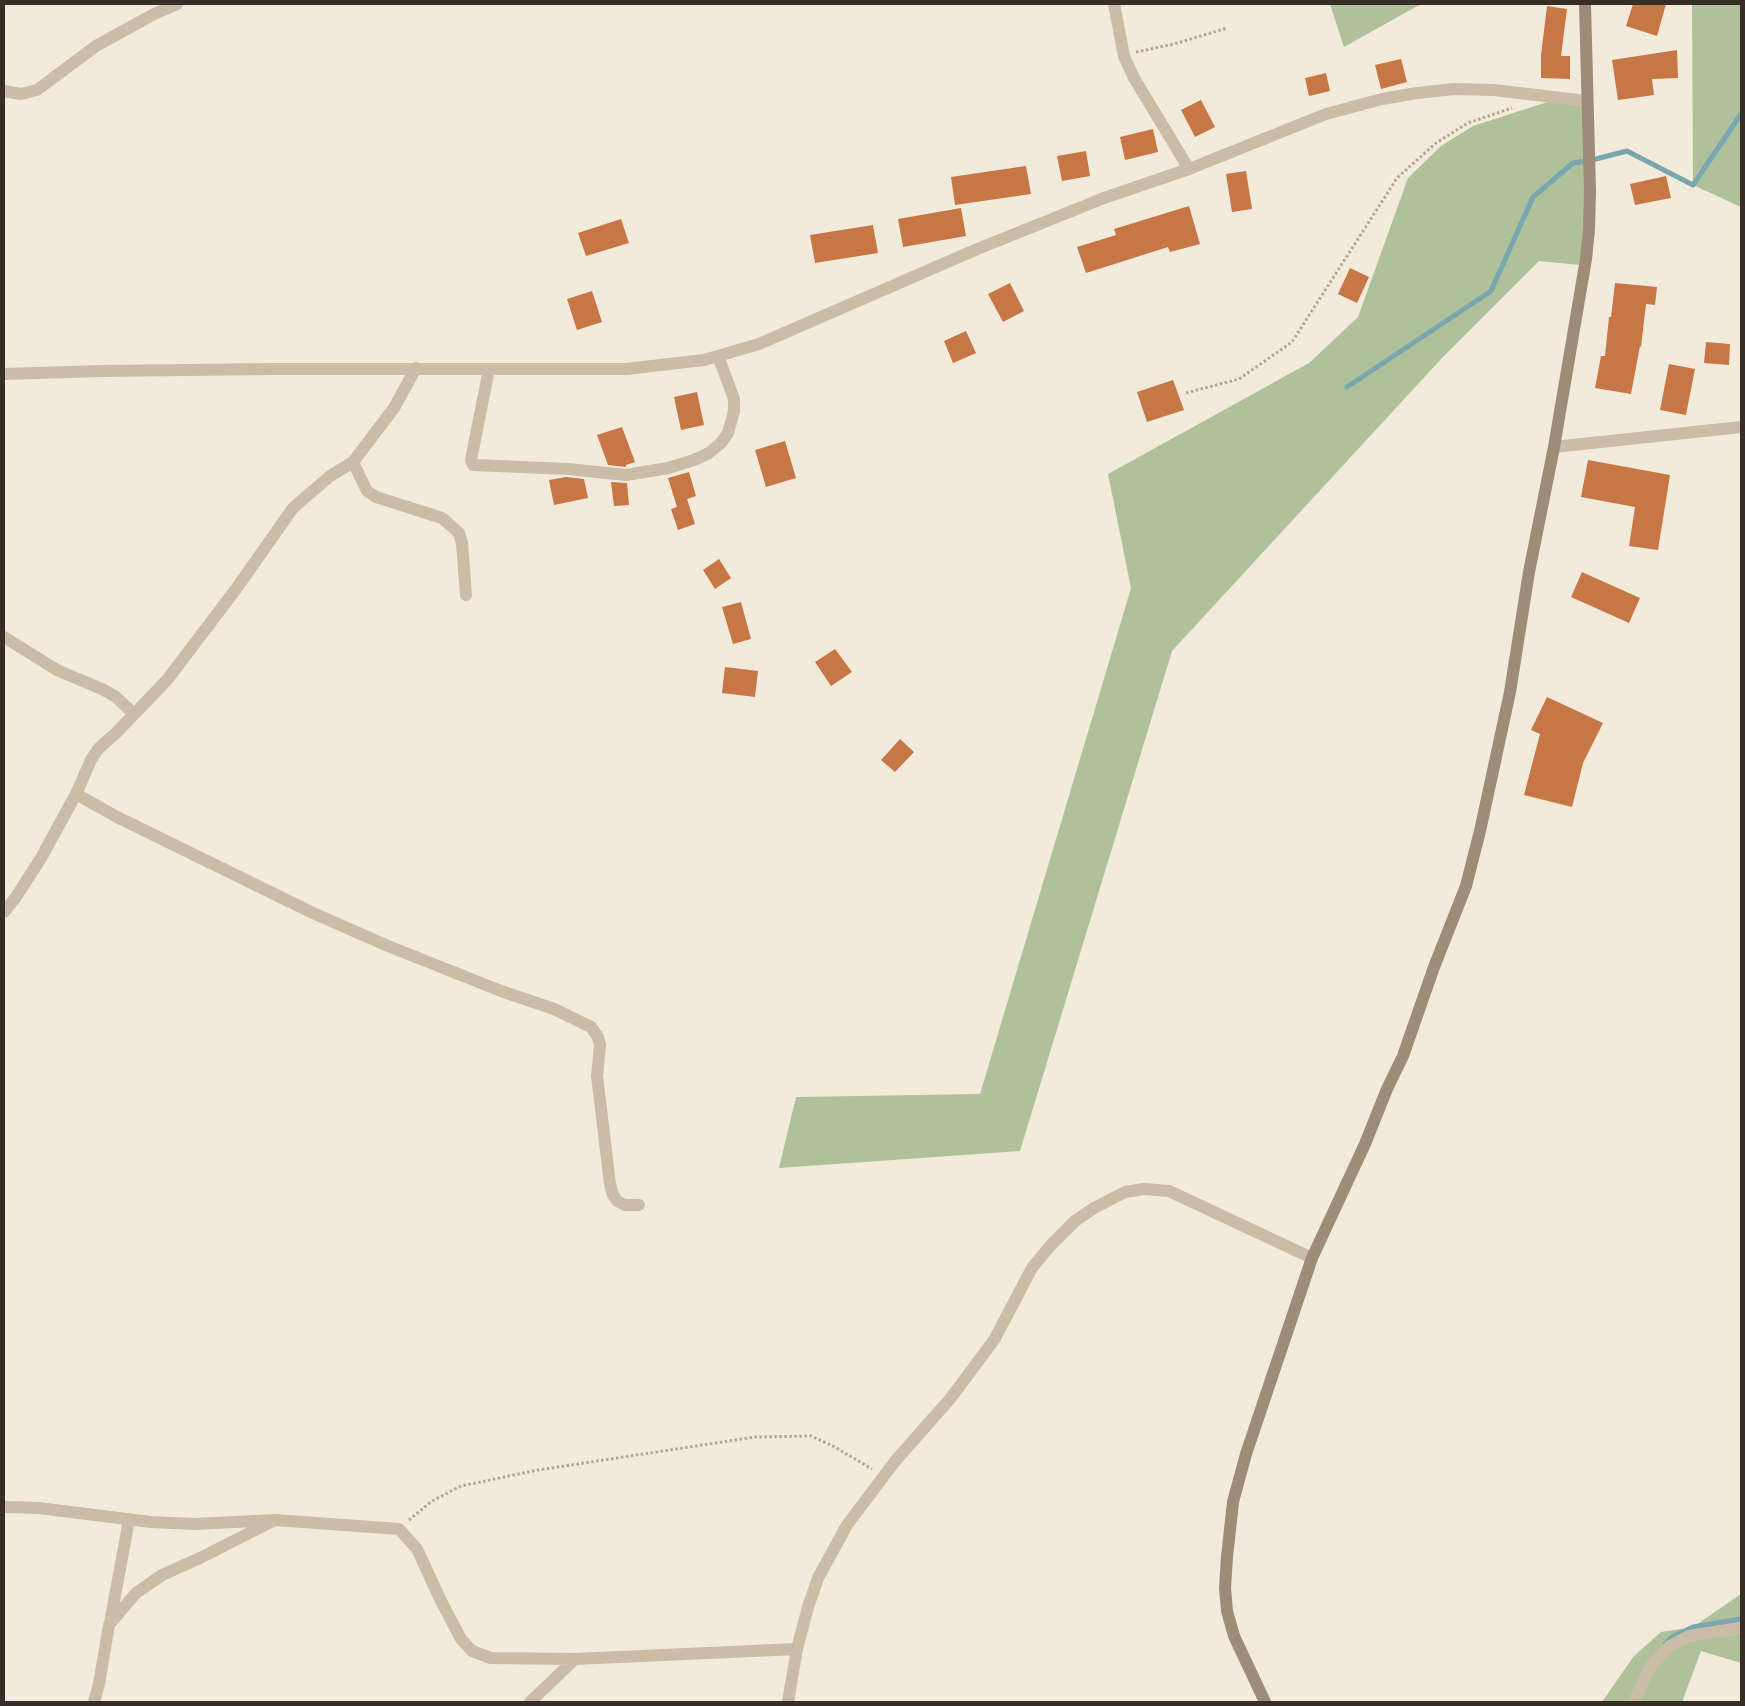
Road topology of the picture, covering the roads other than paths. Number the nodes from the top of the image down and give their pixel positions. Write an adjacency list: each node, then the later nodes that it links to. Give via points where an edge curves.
1 (177, 4): 4 (street, via 96,46 37,90 21,94)
2 (1114, 4): 6 (street, via 1124,54 1134,78)
3 (1585, 4): 5 (street)
4 (4, 91)
5 (1586, 101): 6 (street, via 1494,90 1454,89 1417,93 1326,114); 12 (street, via 1590,191 1586,259)
6 (1189, 169): 7 (street, via 1104,198 759,344)
7 (718, 356): 9 (street, via 626,368); 9 (street, via 734,400 728,433 721,443 694,460 626,475 473,465 471,460)
8 (416, 368): 9 (street); 10 (street); 13 (street, via 394,408)
9 (489, 369)
10 (4, 374)
11 (1741, 427): 12 (street)
12 (1554, 447): 20 (street, via 1529,572 1510,692 1466,886 1403,1056)
13 (353, 462): 14 (street, via 368,491 376,497 442,518 459,533); 16 (street, via 330,476 293,508 167,680)
14 (466, 595)
15 (4, 637): 16 (street, via 57,670 110,693)
16 (133, 713): 17 (street, via 98,749)
17 (76, 794): 18 (street, via 41,858); 19 (street, via 126,822 313,913 388,946 554,1009 591,1027 600,1045 598,1076 612,1195 625,1205)
18 (4, 912)
19 (639, 1205)
20 (1312, 1258): 26 (street, via 1169,1191 1132,1190 1115,1196 1075,1222 1032,1268 994,1340 950,1399 896,1460 851,1518 818,1578); 31 (street, via 1239,1477 1227,1557 1225,1588 1230,1624)
21 (4, 1507): 22 (street, via 39,1508)
22 (129, 1520): 23 (street, via 194,1524); 24 (street)
23 (275, 1520): 24 (street, via 162,1575 136,1594); 27 (street, via 399,1529 417,1549 461,1639 472,1651 491,1658)
24 (109, 1625): 28 (street)
25 (1741, 1628): 32 (street, via 1689,1636 1670,1646 1650,1667)
26 (798, 1649): 27 (street); 30 (street)
27 (575, 1659): 29 (street)
28 (94, 1702)
29 (530, 1702)
30 (788, 1702)
31 (1265, 1702)
32 (1634, 1702)

